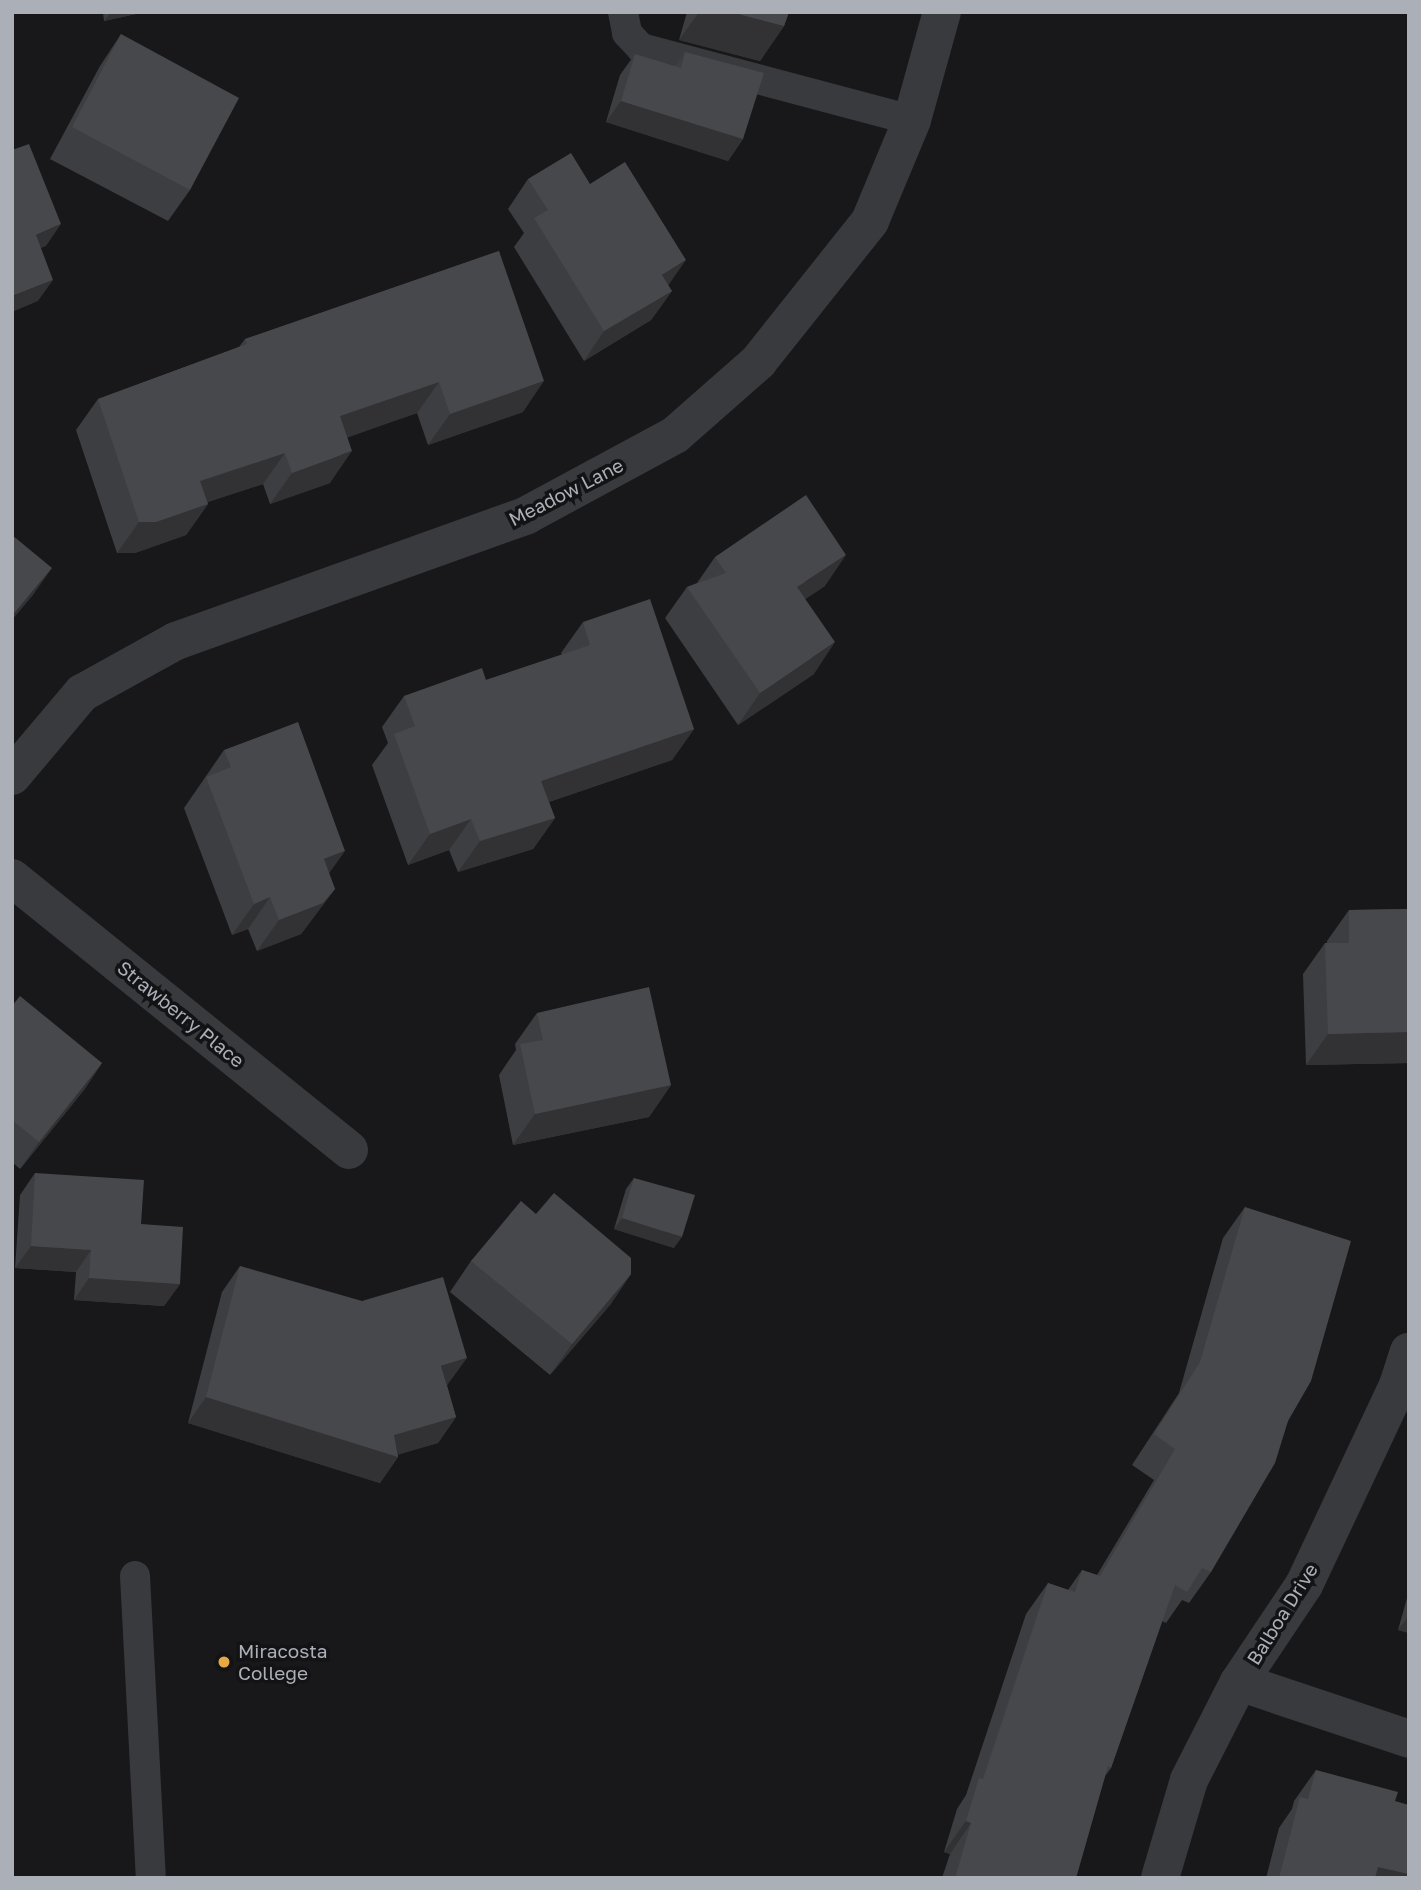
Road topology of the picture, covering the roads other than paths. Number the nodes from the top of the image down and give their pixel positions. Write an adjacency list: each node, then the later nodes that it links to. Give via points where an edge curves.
1 (623, 12): 3 (lane, via 627,33 641,48)
2 (942, 12): 3 (street, Meadow Lane)
3 (912, 120): 4 (street, Meadow Lane, via 870,222 758,362 675,435 527,515 176,641 82,693)
4 (12, 776)
5 (12, 878): 6 (street, Strawberry Place)
6 (349, 1150)
7 (1409, 1352): 9 (street, Balboa Drive, via 1398,1385 1304,1585)
8 (135, 1577): 11 (lane)
9 (1239, 1682): 10 (street); 12 (street, Balboa Drive, via 1189,1780)
10 (1409, 1739)
11 (151, 1878)
12 (1160, 1878)

